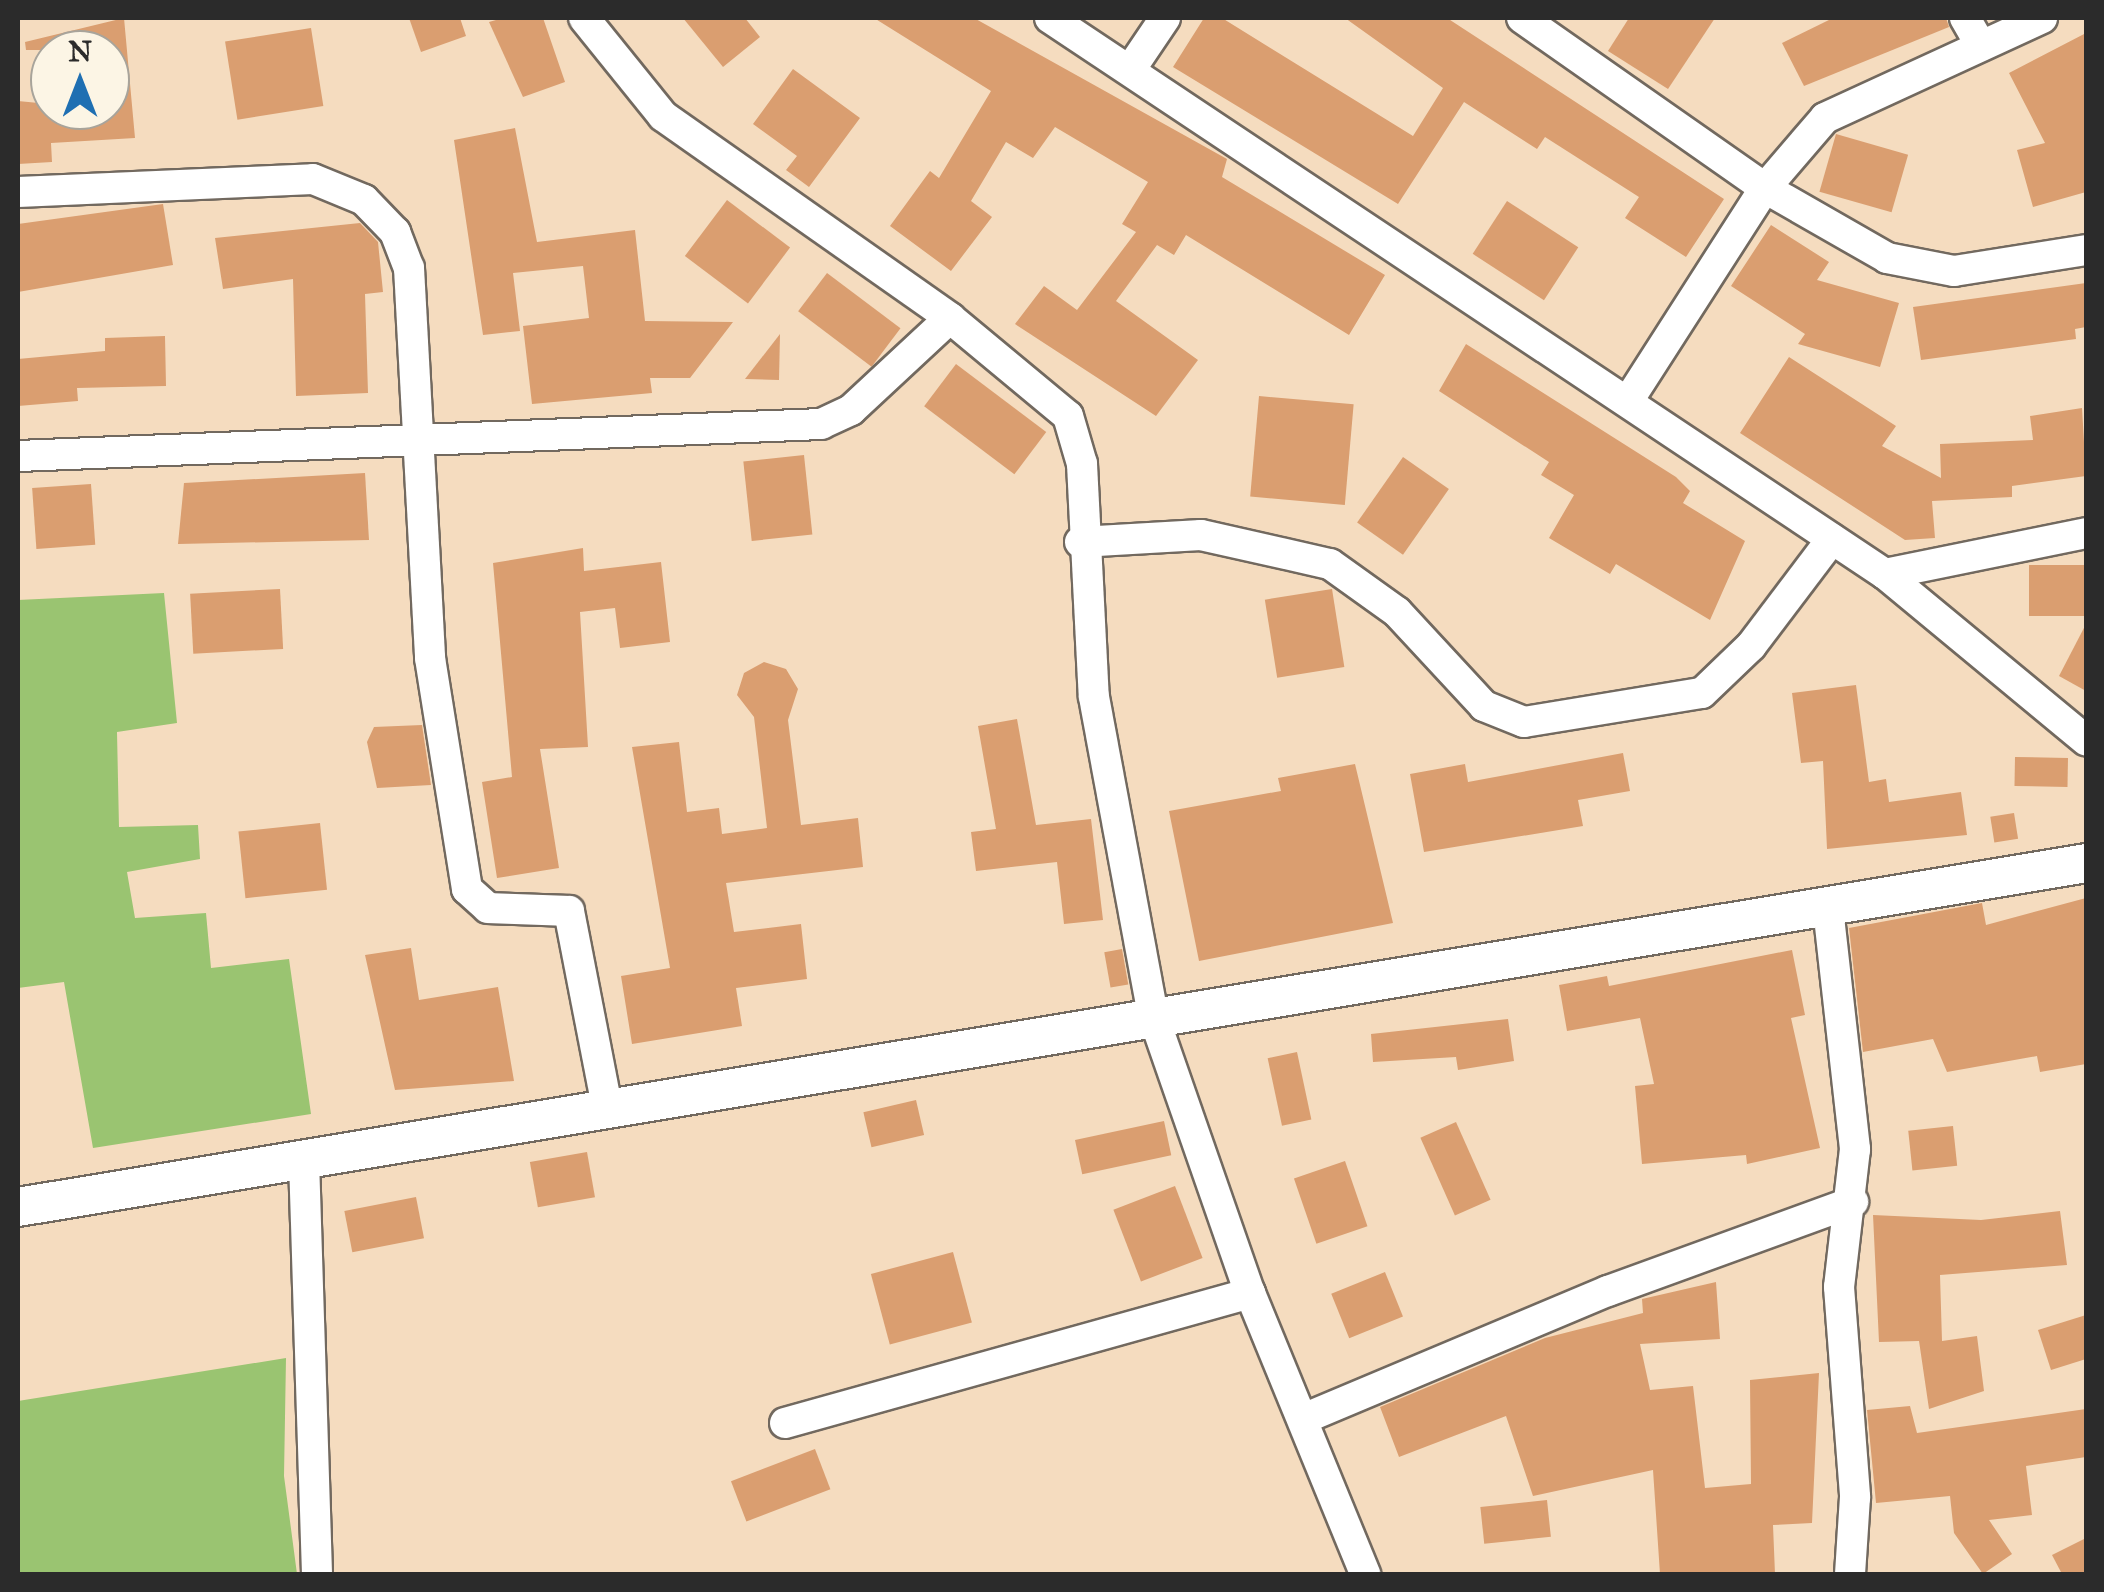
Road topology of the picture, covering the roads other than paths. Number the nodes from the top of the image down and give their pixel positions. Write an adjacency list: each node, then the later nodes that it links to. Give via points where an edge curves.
1 (584, 18): 12 (street, via 663,116)
2 (1050, 18): 8 (street)
3 (1164, 18): 8 (street)
4 (1522, 18): 9 (street)
5 (1965, 18): 7 (street)
6 (2042, 18): 7 (street)
7 (1981, 46): 9 (street, via 1839,107)
8 (1132, 67): 13 (street)
9 (1765, 188): 11 (street, via 1887,258 1954,271); 13 (street)
10 (18, 192): 14 (street, via 313,179 364,200 395,232 410,268)
11 (2086, 250)
12 (950, 318): 14 (street, via 852,410 821,424); 18 (street, via 1068,416 1082,464)
13 (1628, 401): 17 (street)
14 (414, 439): 15 (street); 24 (street, via 430,658 467,889 488,908 569,912)
15 (18, 456)
16 (2086, 532): 19 (street)
17 (1832, 539): 18 (street, via 1751,646 1702,694 1524,722 1484,706 1398,612 1330,564 1202,535); 19 (street)
18 (1080, 542): 23 (street, via 1094,697)
19 (1885, 574): 20 (street)
20 (2086, 740)
21 (2086, 863): 22 (main road)
22 (1828, 908): 23 (main road); 26 (street)
23 (1152, 1015): 24 (main road); 28 (street)
24 (607, 1106): 25 (main road)
25 (304, 1160): 27 (main road); 31 (street)
26 (1853, 1202): 29 (street, via 1608,1290); 33 (street, via 1840,1286 1855,1496)
27 (18, 1207)
28 (1250, 1292): 29 (street); 30 (street)
29 (1303, 1419): 32 (street)
30 (785, 1422)
31 (316, 1574)
32 (1365, 1574)
33 (1850, 1574)

